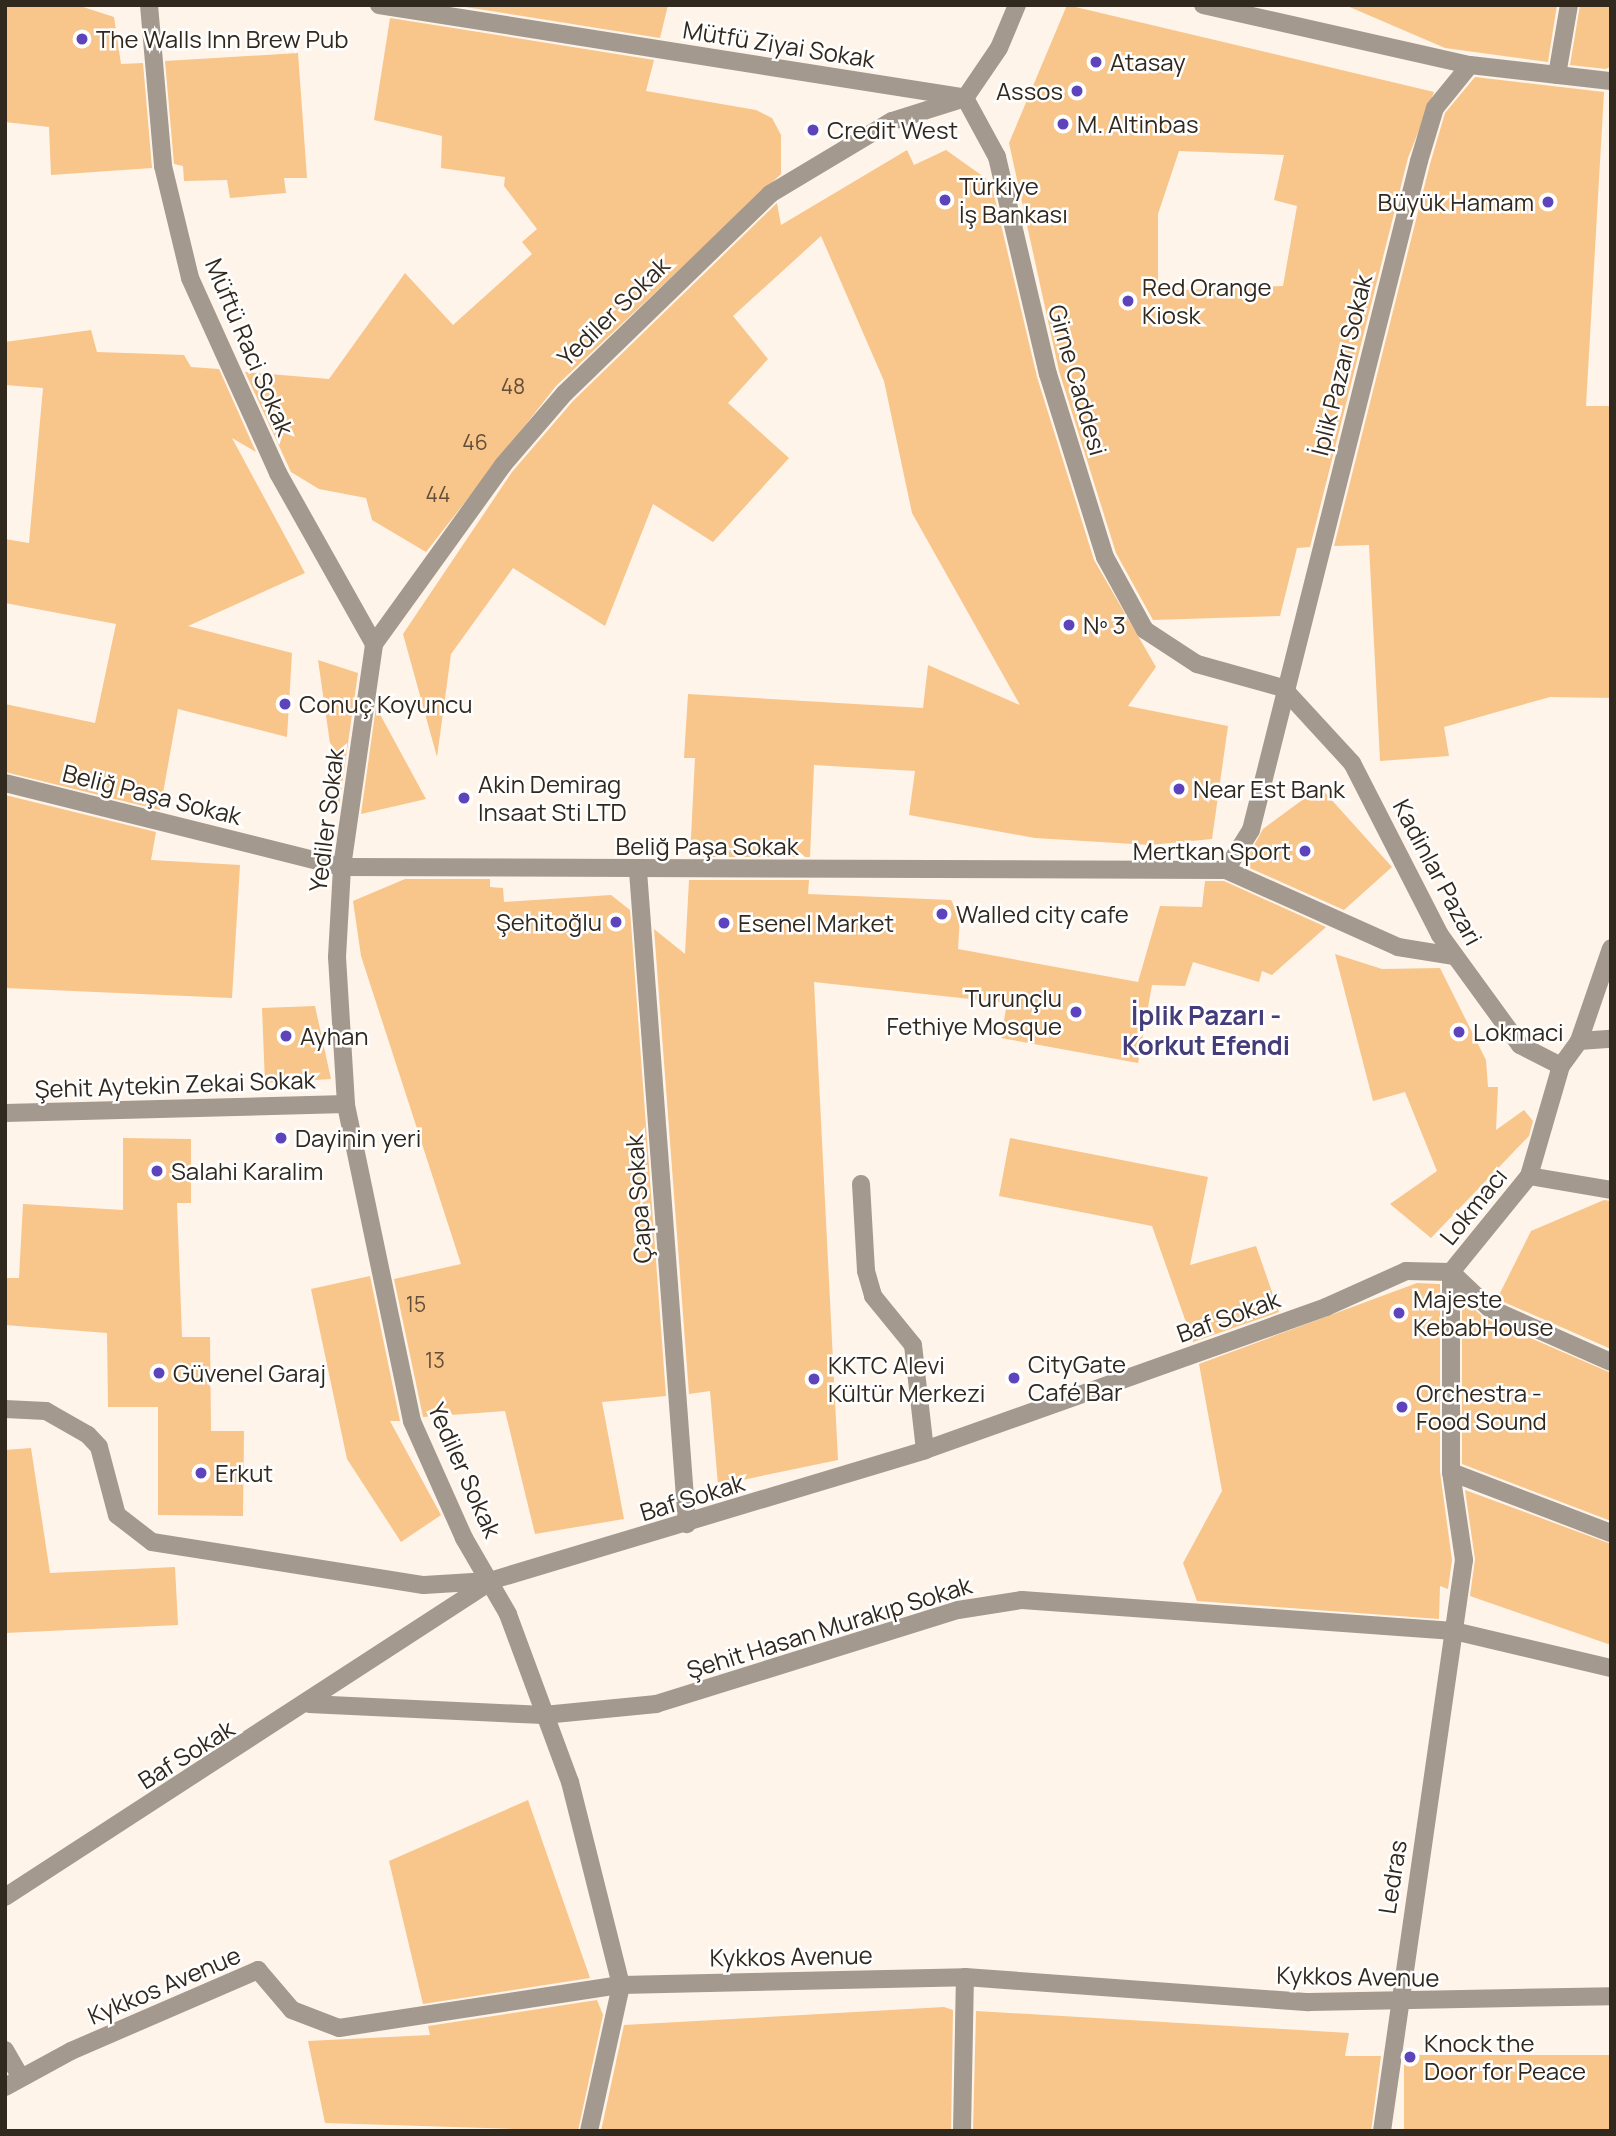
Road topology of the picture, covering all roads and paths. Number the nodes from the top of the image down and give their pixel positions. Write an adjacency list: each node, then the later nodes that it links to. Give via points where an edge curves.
1 (149, 5): 11 (street, Müftü Raci Sokak, via 163,166 190,278 278,472)
2 (379, 5): 6 (street, Mütfü Ziyai Sokak)
3 (1017, 5): 10 (street, via 999,48)
4 (1203, 5): 7 (street)
5 (1569, 5): 8 (street)
6 (469, 13): 10 (street, Mütfü Ziyai Sokak)
7 (1470, 65): 8 (street); 12 (street, İplik Pazarı Sokak, via 1435,108 1419,161)
8 (1557, 75): 9 (street)
9 (1611, 81)
10 (965, 98): 11 (street, Yediler Sokak, via 880,127 770,194 565,393 503,465); 12 (street, Girne Caddesi, via 996,157 1048,374 1105,557 1145,630 1197,664)
11 (374, 644): 14 (street, Yediler Sokak)
12 (1283, 688): 15 (street, via 1251,830); 18 (street, Kadinlar Pazari, via 1352,763)
13 (5, 783): 14 (street, Beliğ Paşa Sokak)
14 (342, 867): 16 (street, Beliğ Paşa Sokak); 22 (street, Yediler Sokak, via 337,957)
15 (1226, 870): 16 (street, Beliğ Paşa Sokak); 18 (street, via 1398,947)
16 (638, 871): 32 (street, Çapa Sokak)
17 (1611, 948): 20 (street, Lokmacı)
18 (1454, 956): 21 (street, Kadinlar Pazari, via 1520,1045)
19 (1611, 1039): 20 (street)
20 (1579, 1041): 21 (street, Lokmacı)
21 (1561, 1066): 24 (street, Lokmacı)
22 (346, 1104): 23 (street, Şehit Aytekin Zekai Sokak); 34 (street, Yediler Sokak, via 412,1421 464,1538)
23 (5, 1113)
24 (1529, 1176): 26 (street); 27 (street, Lokmacı)
25 (860, 1184): 30 (street, via 866,1271 873,1296 913,1345)
26 (1611, 1190)
27 (1451, 1272): 28 (street, via 1489,1308); 30 (street, Baf Sokak, via 1406,1271 1326,1307); 31 (street, Lokmacı)
28 (1611, 1362)
29 (5, 1409): 34 (street, via 46,1411 88,1435 99,1447 117,1515 152,1542 424,1585)
30 (925, 1450): 32 (street, Baf Sokak)
31 (1451, 1472): 33 (street); 35 (street, Lokmacı, via 1464,1560)
32 (687, 1524): 34 (street, Baf Sokak)
33 (1611, 1533)
34 (493, 1580): 37 (street, Baf Sokak, via 411,1628); 38 (street, Yediler Sokak)
35 (1454, 1631): 36 (street, Şehit Hasan Murakıp Sokak); 38 (street, Şehit Hasan Murakıp Sokak, via 1055,1600 988,1603 707,1693); 43 (street, Ledras)
36 (1611, 1668)
37 (309, 1704): 38 (street, Şehit Hasan Murakıp Sokak); 39 (street, Baf Sokak)
38 (544, 1715): 41 (street, Yediler Sokak, via 570,1782)
39 (5, 1897)
40 (965, 1977): 41 (street, Kykkos Avenue); 43 (street, Kykkos Avenue); 47 (street)
41 (621, 1985): 45 (street, Kykkos Avenue, via 339,2028 292,2010 258,1970); 46 (street)
42 (1611, 1996): 43 (street, Kykkos Avenue)
43 (1396, 2004): 48 (street, Ledras)
44 (5, 2050): 45 (street)
45 (13, 2083)
46 (589, 2131)
47 (962, 2131)
48 (1382, 2131)

